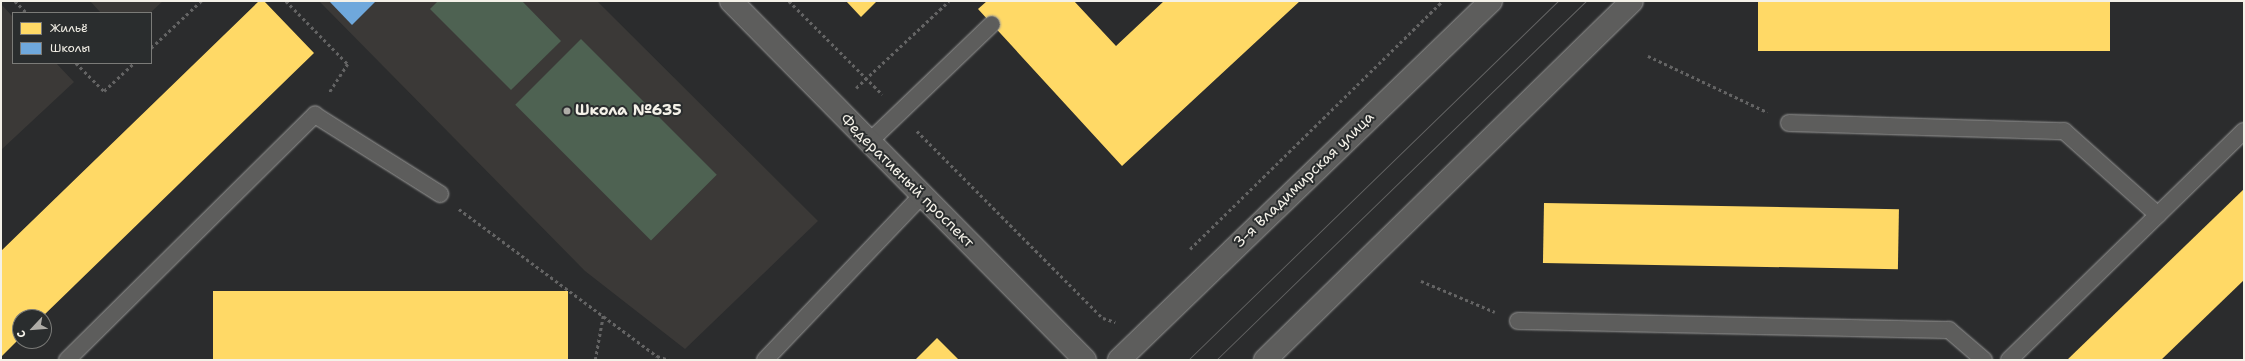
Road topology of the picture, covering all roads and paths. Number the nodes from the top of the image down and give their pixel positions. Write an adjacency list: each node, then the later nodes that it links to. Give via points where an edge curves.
1 (15, 1): 10 (path)
2 (201, 1): 12 (path)
3 (286, 1): 19 (path, via 348,64)
4 (731, 1): 17 (street, Федеративный проспект)
5 (789, 1): 16 (path)
6 (948, 1): 16 (path)
7 (1442, 1): 26 (path)
8 (1491, 1): 36 (street, 3-я Владимирская улица)
9 (1632, 1): 37 (street)
10 (26, 12)
11 (992, 24): 18 (lane)
12 (152, 47)
13 (1648, 56): 20 (path)
14 (77, 64): 15 (path, via 104,91)
15 (133, 64)
16 (866, 78): 17 (path); 18 (path)
17 (835, 108): 22 (street, Федеративный проспект)
18 (899, 113): 22 (lane); 29 (path, via 1103,318 1115,323)
19 (315, 115): 23 (lane); 31 (lane)
20 (1789, 123): 25 (lane, via 2064,131)
21 (2244, 131): 25 (lane)
22 (869, 142): 24 (street, Федеративный проспект)
23 (440, 194): 28 (path)
24 (922, 195): 34 (lane); 35 (street, Федеративный проспект)
25 (2158, 215): 39 (lane)
26 (1188, 251)
27 (1421, 281): 30 (path)
28 (603, 316): 32 (path); 33 (path, via 657,356)
29 (1120, 317)
30 (1518, 321): 38 (lane, via 1949,330)
31 (67, 360)
32 (595, 360)
33 (669, 360)
34 (765, 360)
35 (1085, 360)
36 (1119, 360)
37 (1266, 360)
38 (1984, 360)
39 (2009, 360)

